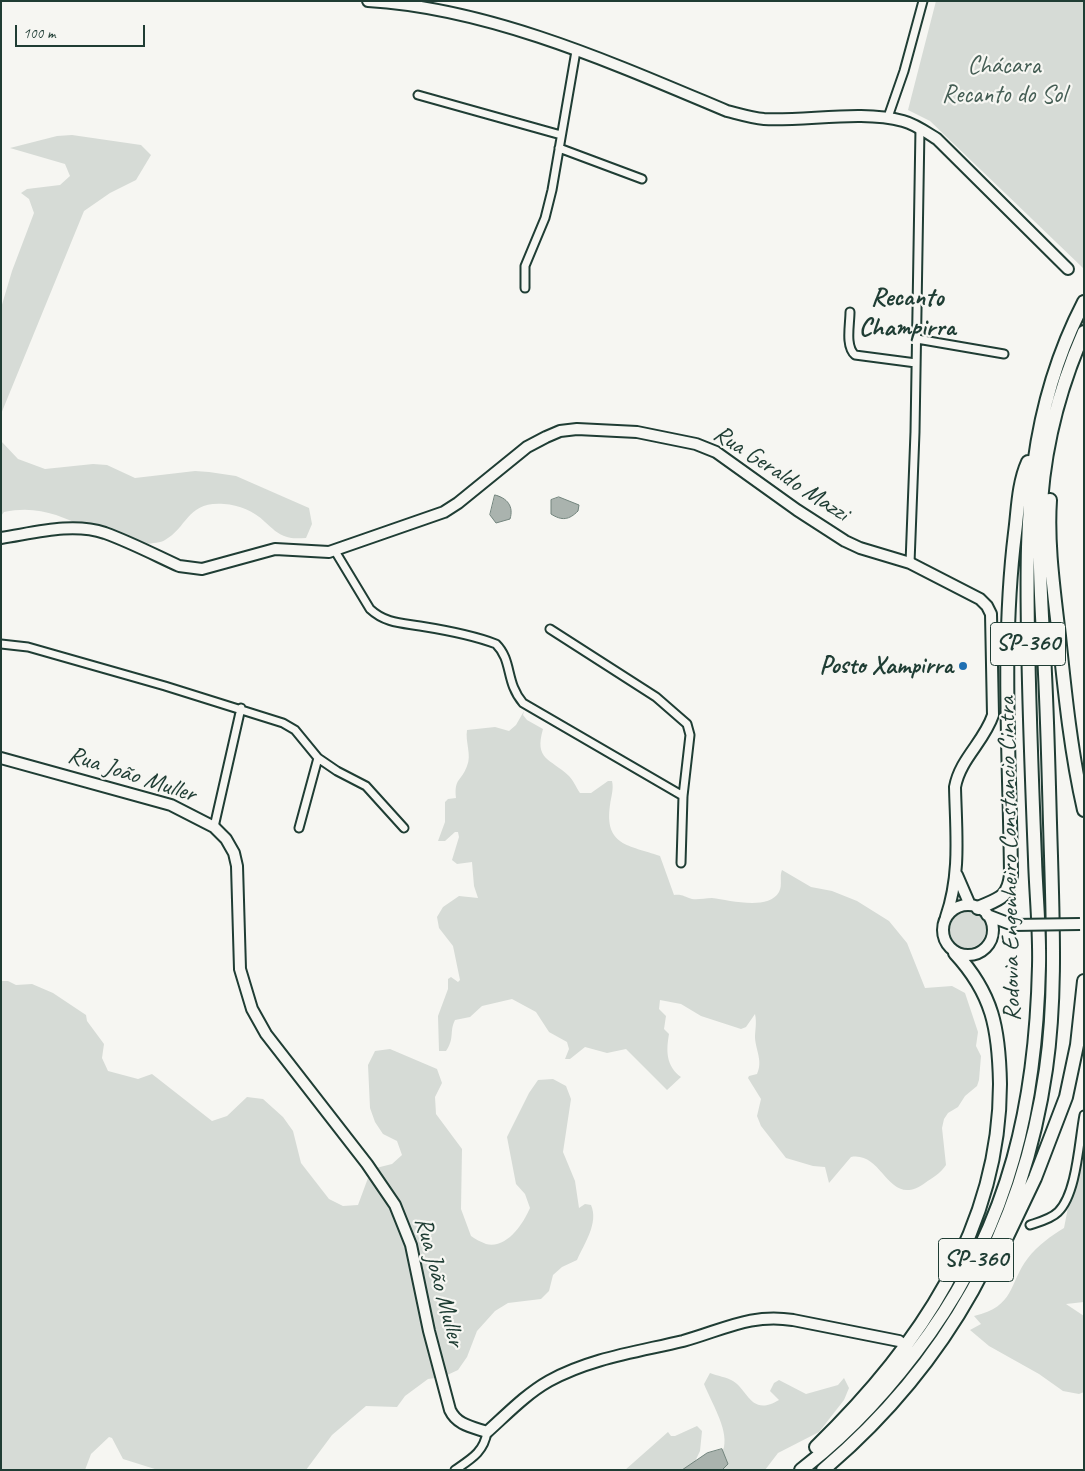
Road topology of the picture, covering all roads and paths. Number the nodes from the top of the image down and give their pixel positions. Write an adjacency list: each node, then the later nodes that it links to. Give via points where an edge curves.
1 (368, 1): 3 (street)
2 (923, 1): 6 (street)
3 (396, 2): 4 (street, via 492,24)
4 (576, 51): 6 (street, via 727,111 752,117); 8 (street)
5 (418, 95): 8 (street)
6 (888, 118): 7 (street)
7 (920, 128): 11 (street, via 956,157); 16 (street)
8 (561, 135): 9 (street)
9 (559, 148): 10 (street); 12 (street, via 548,206 524,266)
10 (642, 179)
11 (1068, 269)
12 (525, 288)
13 (1084, 302): 20 (highway, Rodovia Engenheiro Constancio Cintra / SP-360, via 1055,366)
14 (850, 312): 18 (street, via 849,345 855,355)
15 (1084, 332): 19 (highway, Rodovia Engenheiro Constancio Cintra / SP-360, via 1064,382)
16 (917, 338): 17 (street); 18 (street)
17 (1004, 354)
18 (916, 363): 23 (street)
19 (1050, 442): 30 (highway, via 1049,539 1065,691); 45 (highway, Rodovia Engenheiro Constancio Cintra / SP-360, via 1040,521 1052,894 1051,1031 1031,1146 1013,1203)
20 (1036, 444): 36 (highway, via 1023,480 1010,590 1007,676 1009,888 1005,895); 52 (highway, Rodovia Engenheiro Constancio Cintra / SP-360, via 1028,518 1027,579 1039,963 1034,1052 1020,1137 982,1248 944,1312 896,1380)
21 (1, 538): 22 (street, Rua Geraldo Mazzi, via 62,528 104,532 190,569 210,567 275,549)
22 (335, 551): 23 (street, Rua Geraldo Mazzi, via 375,534 444,512 527,447 546,437 560,431 600,429 674,438 702,446 734,463 845,541); 29 (street, via 375,614 392,623 496,644 505,657 512,688 523,703)
23 (910, 563): 35 (street, Rua Geraldo Mazzi, via 980,599 991,614 993,715 989,727 957,773)
24 (550, 629): 29 (street, via 656,697 682,718 690,735)
25 (1, 644): 26 (street, via 28,648)
26 (242, 708): 28 (street, via 295,730); 31 (street)
27 (1, 758): 31 (street, Rua João Muller, via 171,805)
28 (318, 758): 32 (street); 33 (street, via 366,786)
29 (683, 796): 34 (street)
30 (1084, 810)
31 (214, 827): 49 (street, Rua João Muller, via 226,839 237,866 240,969 252,1009 266,1034 395,1205 411,1245 450,1410 460,1423)
32 (299, 828)
33 (404, 828)
34 (681, 862)
35 (957, 874): 36 (street); 37 (street)
36 (978, 909): 37 (street, via 960,906); 39 (street); 40 (street, via 992,923)
37 (946, 917): 41 (street, via 943,937)
38 (1082, 924): 39 (street, bridge)
39 (1011, 925): 40 (street)
40 (990, 942): 41 (street, via 975,955)
41 (955, 953): 46 (highway, via 983,989 994,1021 1000,1073 998,1125 992,1167 976,1223 950,1277)
42 (1084, 981): 45 (highway, via 1076,1053 1066,1097 1022,1208)
43 (1084, 1115): 44 (street, via 1075,1168 1064,1204 1054,1215)
44 (1030, 1225)
45 (984, 1272): 53 (highway, Rodovia Engenheiro Constancio Cintra / SP-360, via 917,1376 870,1427)
46 (917, 1332): 47 (street); 48 (highway)
47 (881, 1337): 48 (street, via 902,1342); 49 (street, via 777,1318 739,1323 683,1341 612,1356 567,1372 537,1389)
48 (906, 1347): 51 (highway, via 844,1419)
49 (487, 1432): 50 (street, via 481,1450)
50 (455, 1470)
51 (793, 1470)
52 (801, 1470)
53 (823, 1470)

